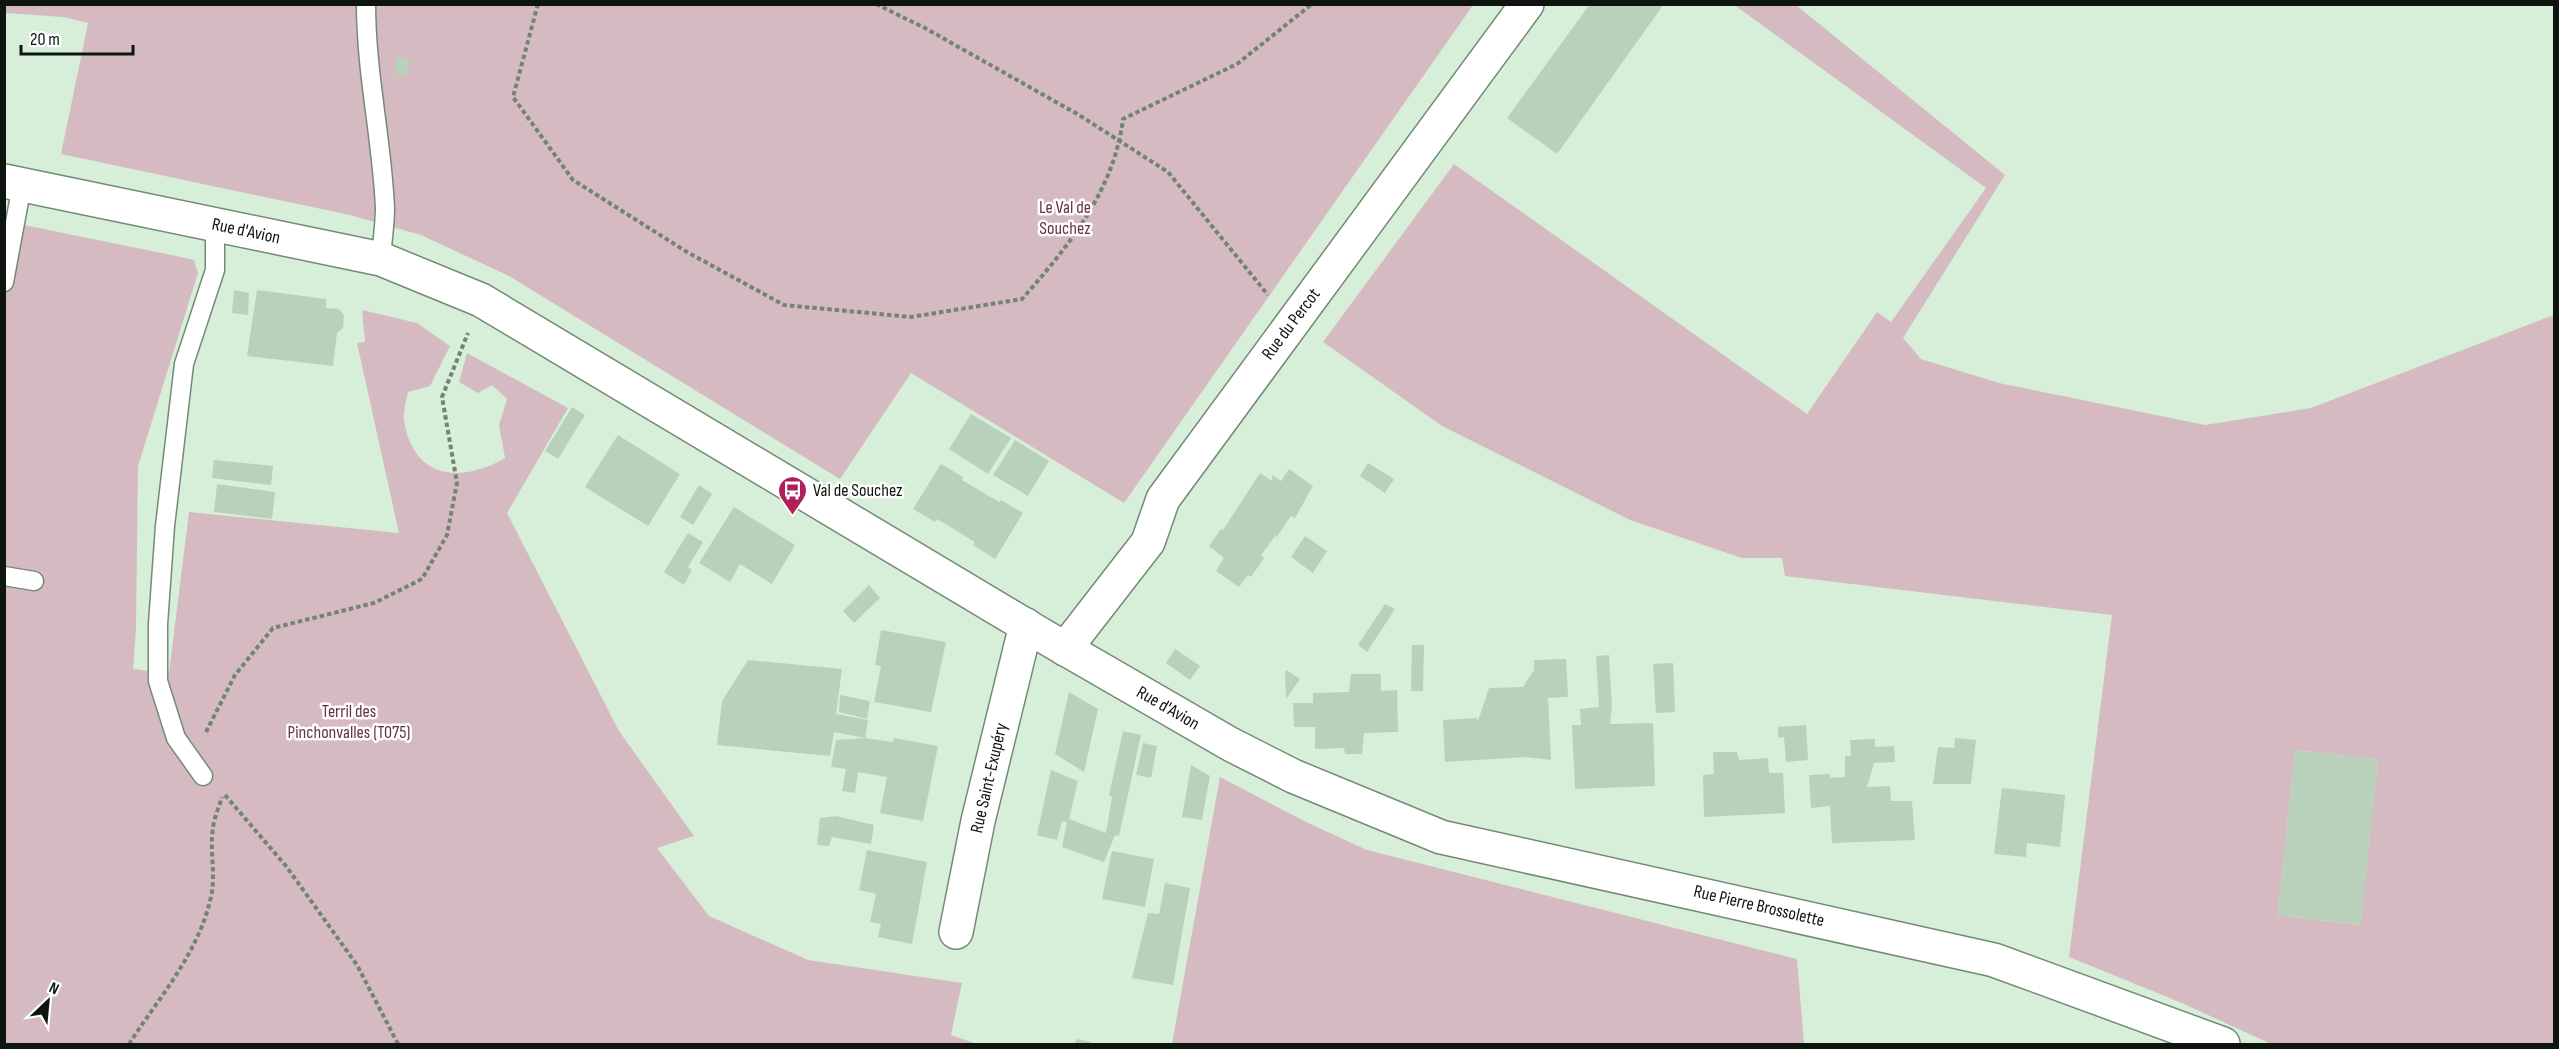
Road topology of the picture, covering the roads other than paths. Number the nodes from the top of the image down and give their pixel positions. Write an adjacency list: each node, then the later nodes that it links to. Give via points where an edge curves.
1 (366, 4): 5 (lane, via 366,50 385,210)
2 (1527, 4): 9 (street, Rue du Percot, via 1163,499 1148,542)
3 (13, 183): 4 (street, Rue d'Avion); 6 (lane)
4 (215, 224): 5 (street, Rue d'Avion); 10 (lane, via 214,270 184,364 158,624 158,681 176,738)
5 (381, 259): 9 (street, Rue d'Avion, via 481,300)
6 (4, 282)
7 (4, 576): 8 (lane)
8 (34, 581)
9 (1046, 637): 11 (street, Rue d'Avion, via 1230,744); 12 (street, Rue Saint-Exupéry, via 981,809)
10 (203, 776)
11 (1293, 776): 13 (street, Rue Pierre Brossolette, via 1441,837 1994,960)
12 (956, 932)
13 (2223, 1044)

